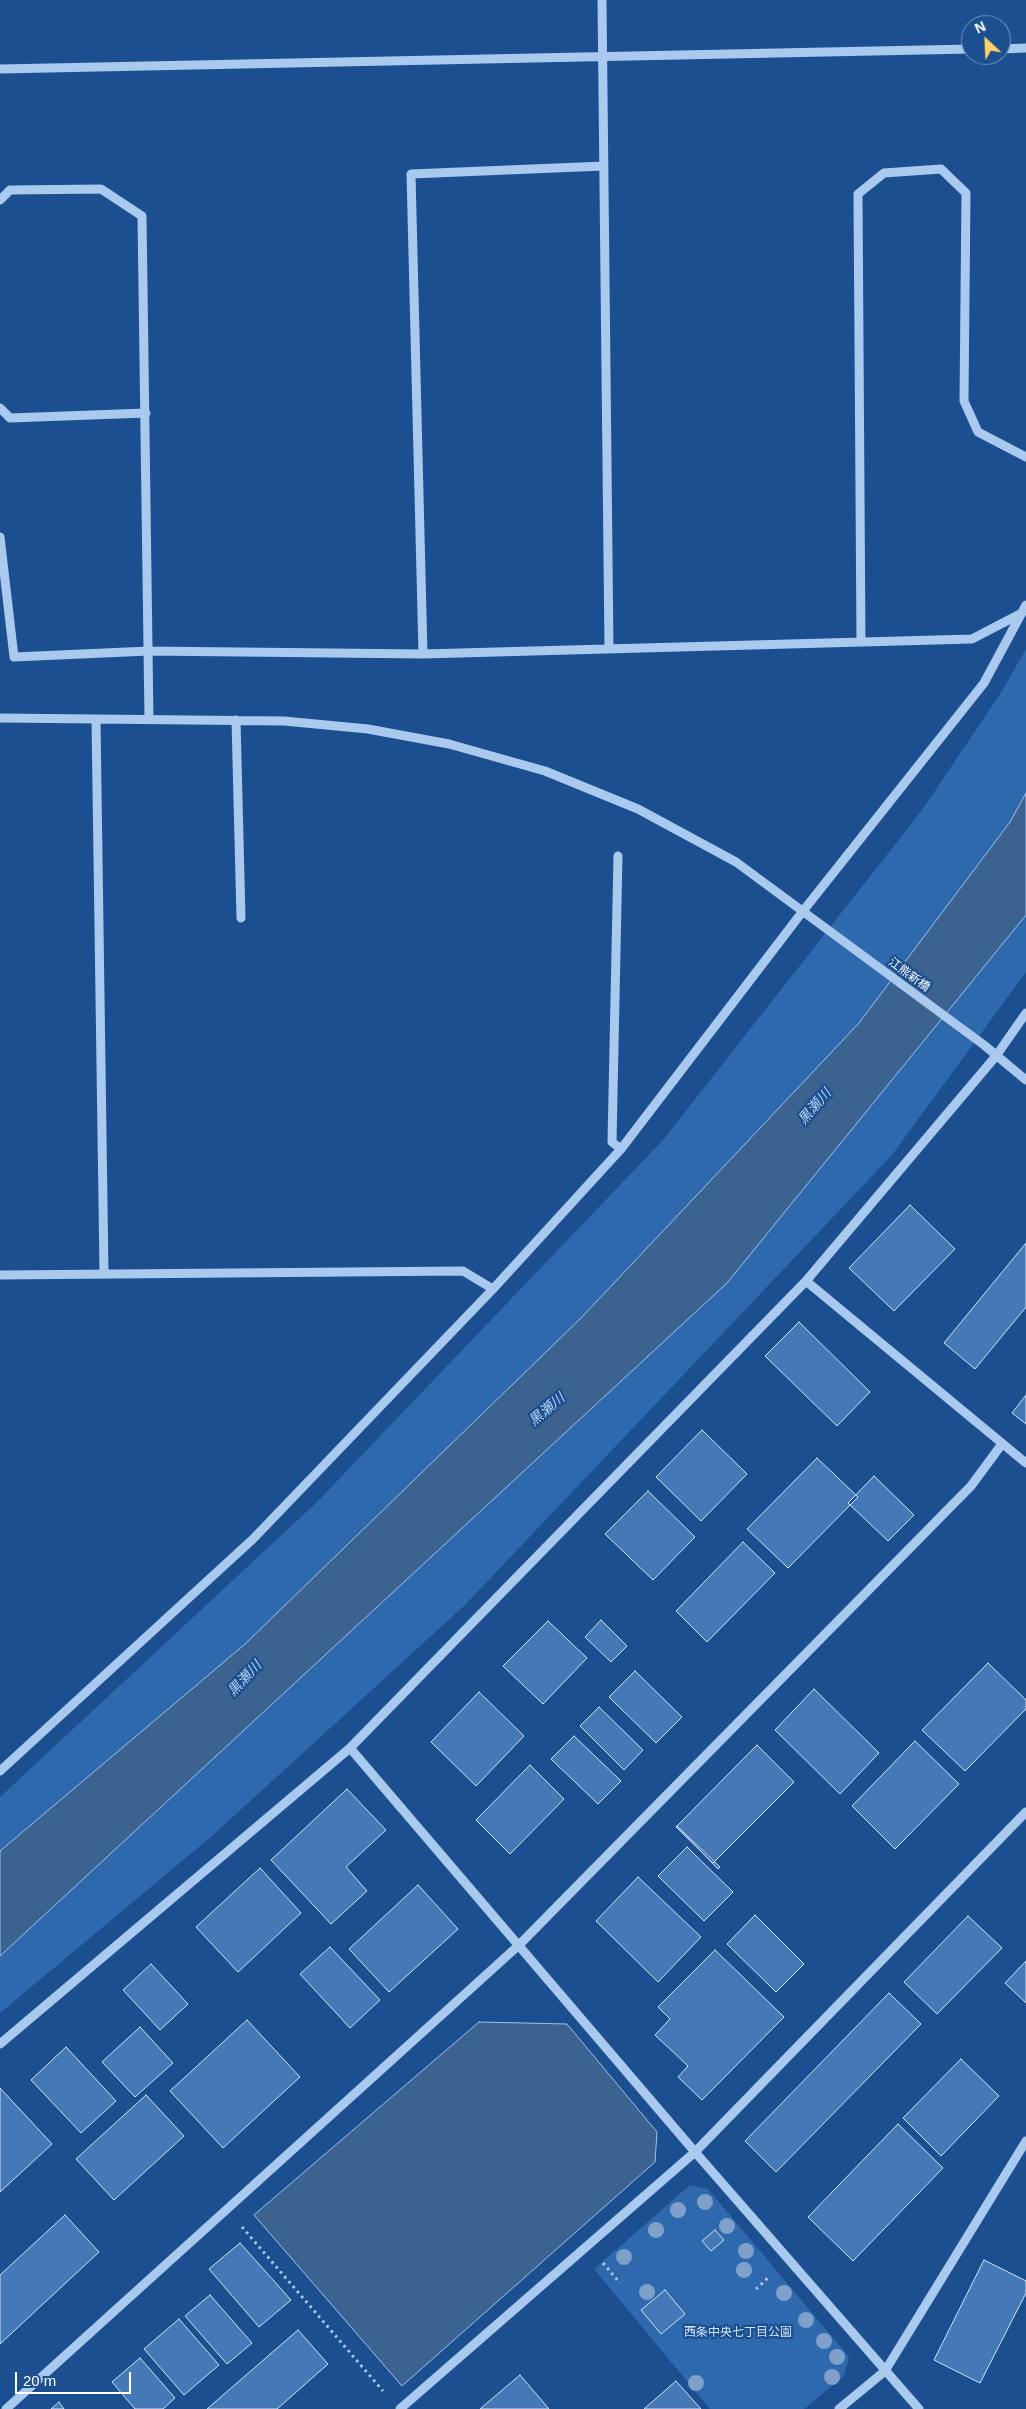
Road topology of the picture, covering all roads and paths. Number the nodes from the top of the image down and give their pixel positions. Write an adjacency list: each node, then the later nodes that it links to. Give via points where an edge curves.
1 (602, 0): 5 (street)
2 (1026, 48): 4 (street)
3 (961, 49): 5 (street)
4 (1011, 49)
5 (603, 56): 6 (street); 7 (street)
6 (0, 69)
7 (604, 166): 15 (street); 17 (street, via 411,174)
8 (0, 200): 10 (street, via 10,190 101,189 142,216)
9 (0, 408): 10 (street, via 10,418)
10 (146, 413): 16 (street)
11 (1026, 457): 14 (street, via 978,432 964,401 966,193 941,168 884,173 858,194)
12 (0, 537): 16 (street, via 14,657)
13 (1024, 609): 14 (street, via 972,638); 23 (street, via 984,684)
14 (861, 642): 15 (street)
15 (609, 648): 17 (street)
16 (149, 651): 17 (street); 20 (street)
17 (423, 654)
18 (0, 718): 19 (street, 江熊新橋)
19 (96, 719): 20 (street, 江熊新橋); 29 (street)
20 (149, 720): 21 (street, 江熊新橋)
21 (236, 720): 23 (street, 江熊新橋, via 368,729 449,744 544,771 638,809 720,853); 24 (street)
22 (618, 856): 28 (street, via 612,1142)
23 (803, 911): 26 (street, 江熊新橋); 28 (street)
24 (241, 918)
25 (1026, 1013): 26 (street)
26 (996, 1056): 27 (street, 江熊新橋); 31 (street)
27 (1026, 1080)
28 (621, 1150): 32 (street)
29 (104, 1273): 30 (street); 32 (street, via 463,1270)
30 (0, 1275)
31 (806, 1282): 33 (street); 35 (street)
32 (494, 1289): 36 (street, via 253,1539)
33 (1002, 1444): 34 (street); 38 (street, via 972,1486)
34 (1026, 1463)
35 (350, 1748): 38 (street); 39 (street)
36 (0, 1771)
37 (1026, 1812): 41 (street)
38 (519, 1945): 41 (street); 42 (street)
39 (0, 2044)
40 (1026, 2140): 43 (street)
41 (695, 2152): 43 (street); 46 (street)
42 (227, 2209): 44 (path); 45 (street)
43 (885, 2371): 47 (street); 48 (street)
44 (385, 2394)
45 (6, 2409)
46 (400, 2409)
47 (839, 2409)
48 (919, 2409)

